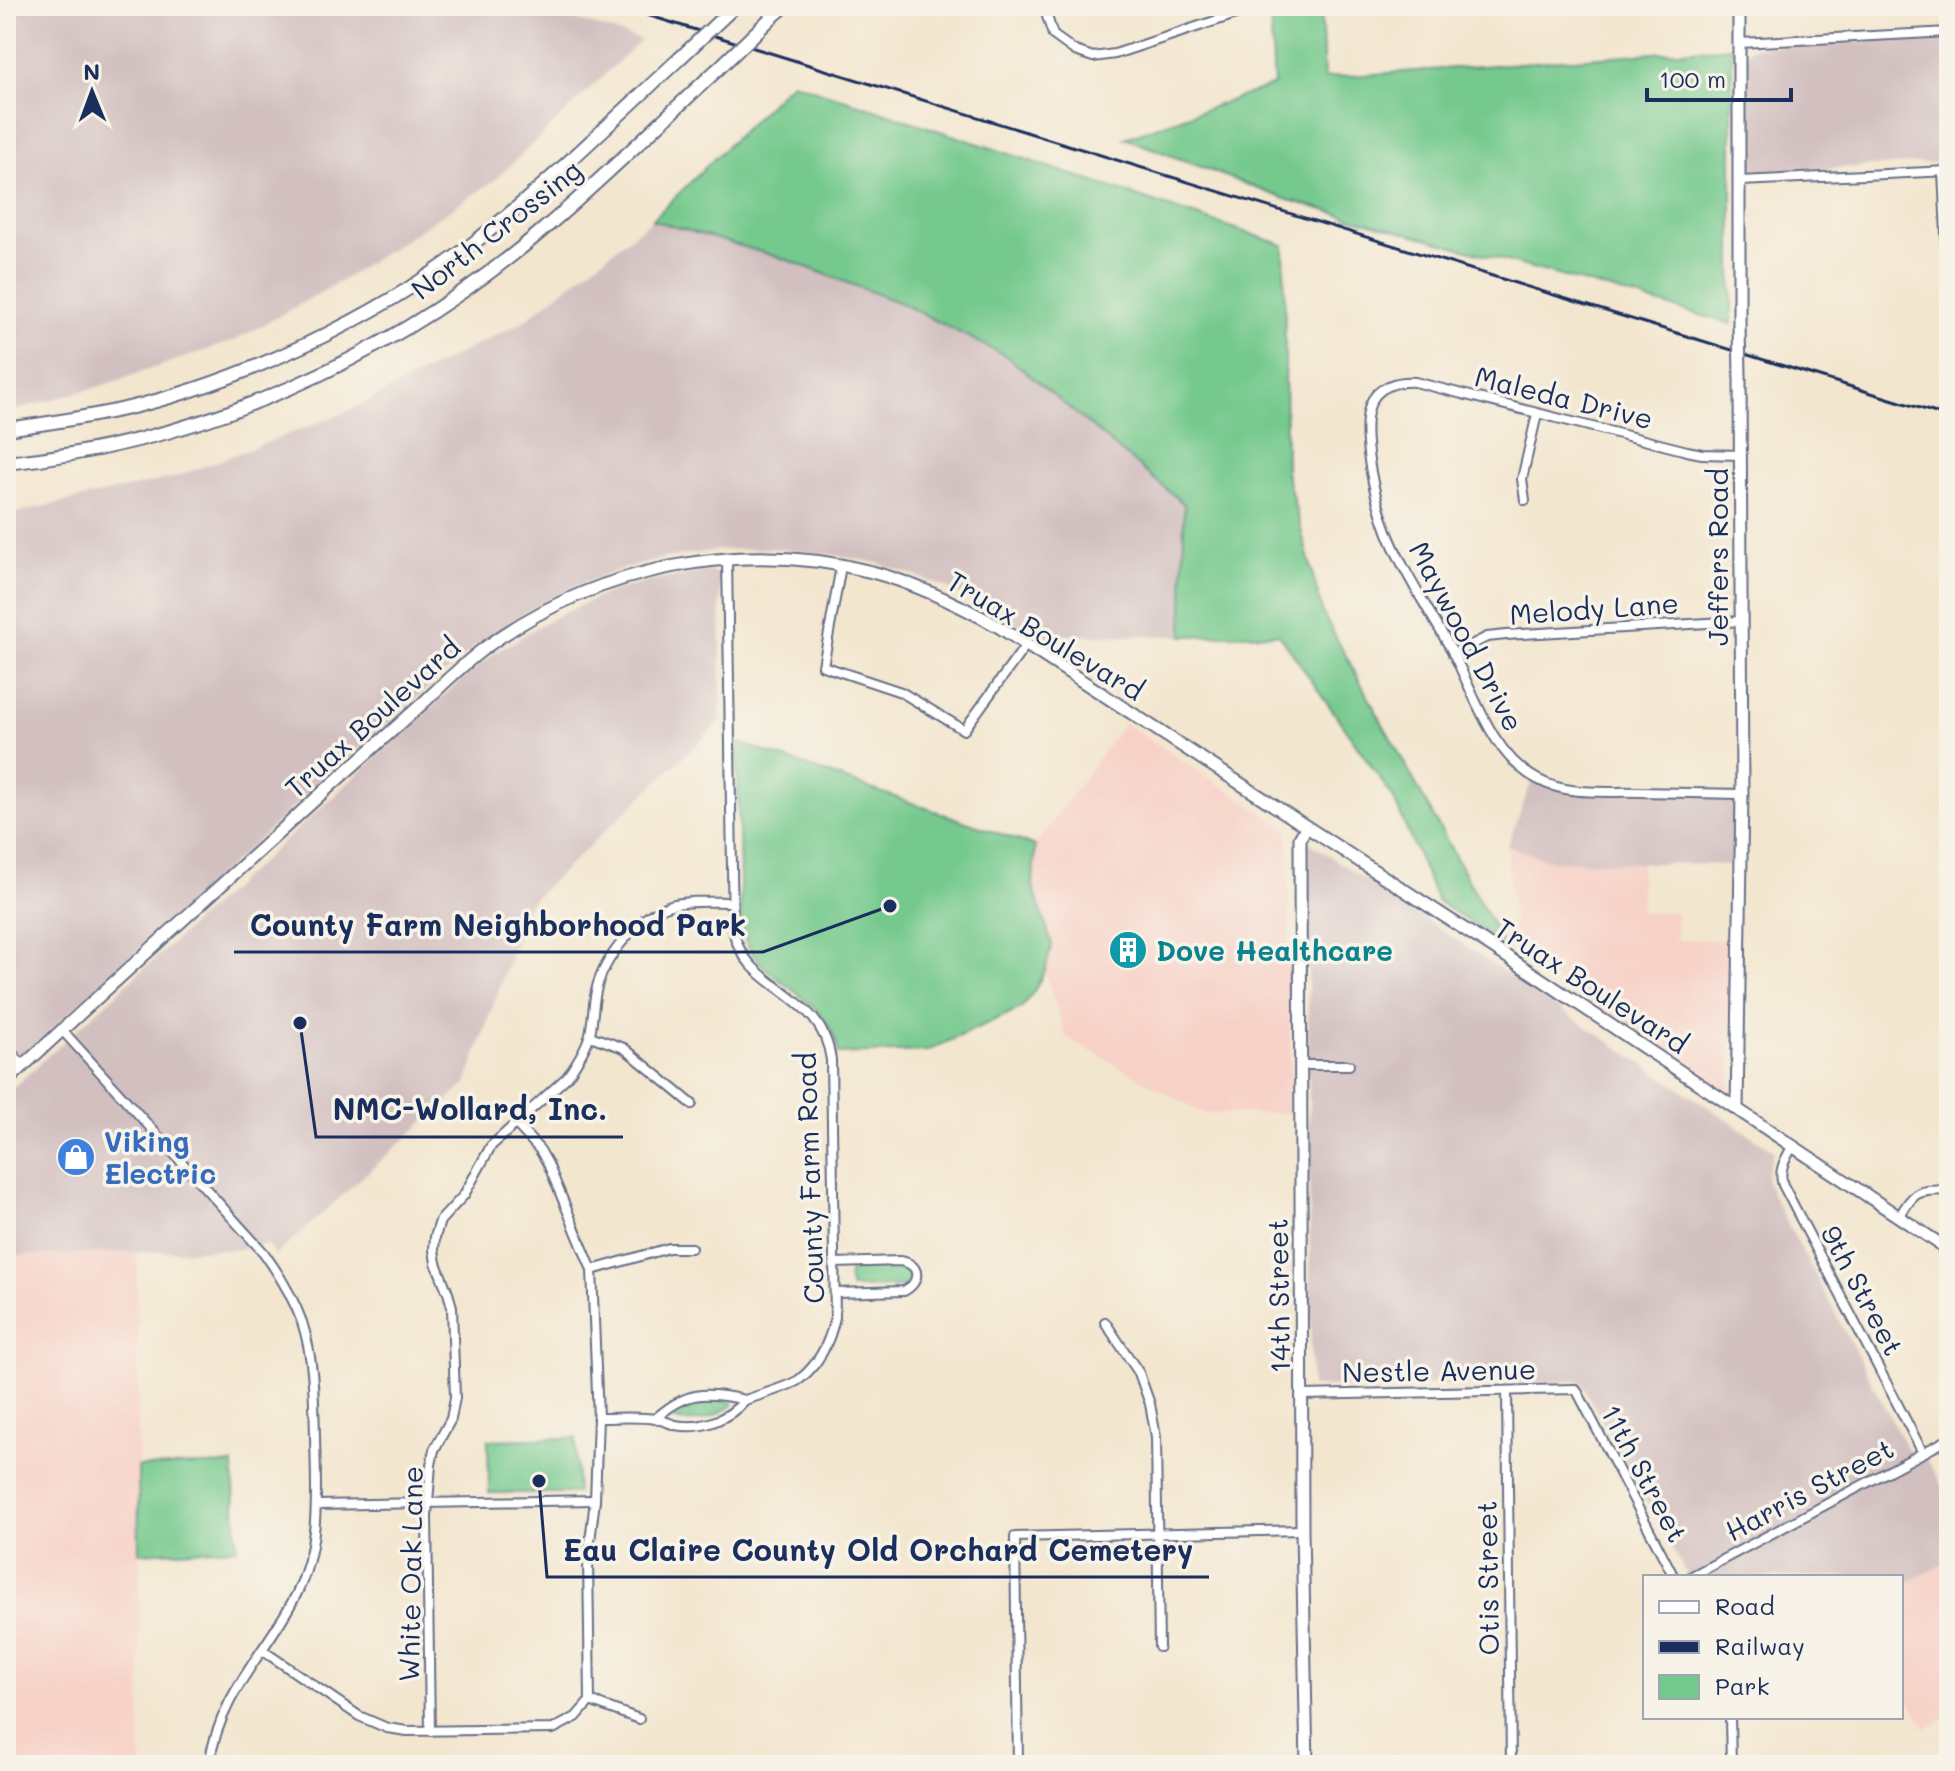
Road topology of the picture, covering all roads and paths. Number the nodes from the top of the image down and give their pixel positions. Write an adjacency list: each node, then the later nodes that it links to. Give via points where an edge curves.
1 (734, 6): 14 (main road, North Crossing, bridge, via 525,200 419,281 308,344 248,370 123,409)
2 (785, 6): 17 (main road, North Crossing, bridge, via 539,234 381,344 263,400 201,422 138,440)
3 (1046, 6): 4 (street, via 1053,35 1093,57)
4 (1260, 6)
5 (1739, 6): 7 (main road, Jeffers Road)
6 (1949, 32): 7 (street)
7 (1740, 43): 9 (main road, Jeffers Road)
8 (1946, 171): 9 (street); 10 (street)
9 (1740, 181): 16 (main road, Jeffers Road, bridge)
10 (1949, 298)
11 (1379, 393): 12 (street, Maleda Drive, via 1395,383 1415,382); 23 (street, Maywood Drive, via 1369,407 1367,434 1380,508 1398,554)
12 (1537, 414): 16 (street, Maleda Drive, via 1687,451); 18 (street, via 1522,479)
13 (6, 421): 14 (main road)
14 (60, 422): 15 (main road, North Crossing)
15 (6, 429)
16 (1741, 455): 21 (main road, Jeffers Road)
17 (7, 464)
18 (1525, 500)
19 (727, 559): 20 (main road, Truax Boulevard); 26 (street, County Farm Road); 27 (main road, Truax Boulevard, via 604,584 543,612 485,648)
20 (841, 566): 22 (main road, Truax Boulevard, via 944,598); 22 (street, via 823,666 901,692 964,730)
21 (1741, 621): 23 (street, Melody Lane, via 1487,637); 24 (main road, Jeffers Road)
22 (1026, 645): 25 (main road, Truax Boulevard)
23 (1453, 654): 24 (street, Maywood Drive, via 1506,755 1533,778 1580,791)
24 (1742, 794): 35 (main road, Jeffers Road)
25 (1306, 828): 31 (main road, 14th Street, via 1300,838); 35 (main road, Truax Boulevard)
26 (732, 902): 28 (street, White Oak Lane, via 662,908 627,937 600,977); 42 (street, County Farm Road, via 739,950 761,975 811,1014 828,1041)
27 (63, 1031): 30 (main road, Truax Boulevard); 56 (street, via 279,1273 302,1321 312,1362)
28 (590, 1036): 34 (street, via 624,1048); 36 (street, White Oak Lane, via 567,1077)
29 (6, 1047): 30 (street)
30 (23, 1065): 33 (main road, Truax Boulevard)
31 (1300, 1065): 32 (street); 48 (main road, 14th Street)
32 (1349, 1065)
33 (6, 1082)
34 (692, 1104)
35 (1737, 1109): 37 (main road, Truax Boulevard)
36 (516, 1124): 43 (street, via 548,1164); 55 (street, White Oak Lane, via 491,1146 464,1195 440,1221 435,1237 436,1263 452,1307 455,1398 451,1419 434,1450)
37 (1792, 1147): 39 (main road, Truax Boulevard); 53 (street, 9th Street, via 1782,1166 1783,1185)
38 (1949, 1190): 39 (street, via 1915,1194)
39 (1899, 1217): 41 (main road, Truax Boulevard)
40 (691, 1248): 43 (street, via 669,1248)
41 (1949, 1250)
42 (835, 1263): 44 (street, County Farm Road); 44 (street, via 900,1261 917,1274 904,1291)
43 (592, 1270): 50 (street)
44 (836, 1293): 49 (street, County Farm Road, via 831,1337 820,1359 799,1380)
45 (1105, 1322): 58 (street, via 1139,1373 1150,1404)
46 (1576, 1389): 47 (street, Nestle Avenue); 59 (street, 11th Street)
47 (1507, 1391): 48 (street, Nestle Avenue); 70 (street, Otis Street)
48 (1302, 1395): 57 (main road, 14th Street)
49 (745, 1400): 51 (street, County Farm Road, via 687,1397); 51 (street, County Farm Road, via 713,1423 676,1425)
50 (598, 1418): 51 (street, County Farm Road); 54 (street)
51 (655, 1419)
52 (1949, 1439): 53 (street, Harris Street)
53 (1923, 1453): 60 (street, Harris Street)
54 (595, 1500): 55 (street); 63 (street, via 588,1558)
55 (428, 1503): 56 (street); 66 (street, White Oak Lane)
56 (317, 1505): 62 (street, via 299,1588)
57 (1302, 1530): 58 (street); 69 (main road, 14th Street)
58 (1158, 1534): 61 (street); 68 (street, via 1015,1537)
59 (1673, 1575)
60 (1694, 1575)
61 (1159, 1647)
62 (262, 1650): 66 (street, via 371,1722); 67 (street, via 226,1707)
63 (590, 1701): 64 (street); 66 (street, via 576,1717 553,1729)
64 (639, 1719)
65 (1730, 1719): 71 (street)
66 (430, 1731)
67 (209, 1765)
68 (1018, 1765)
69 (1307, 1765)
70 (1511, 1765)
71 (1731, 1765)

